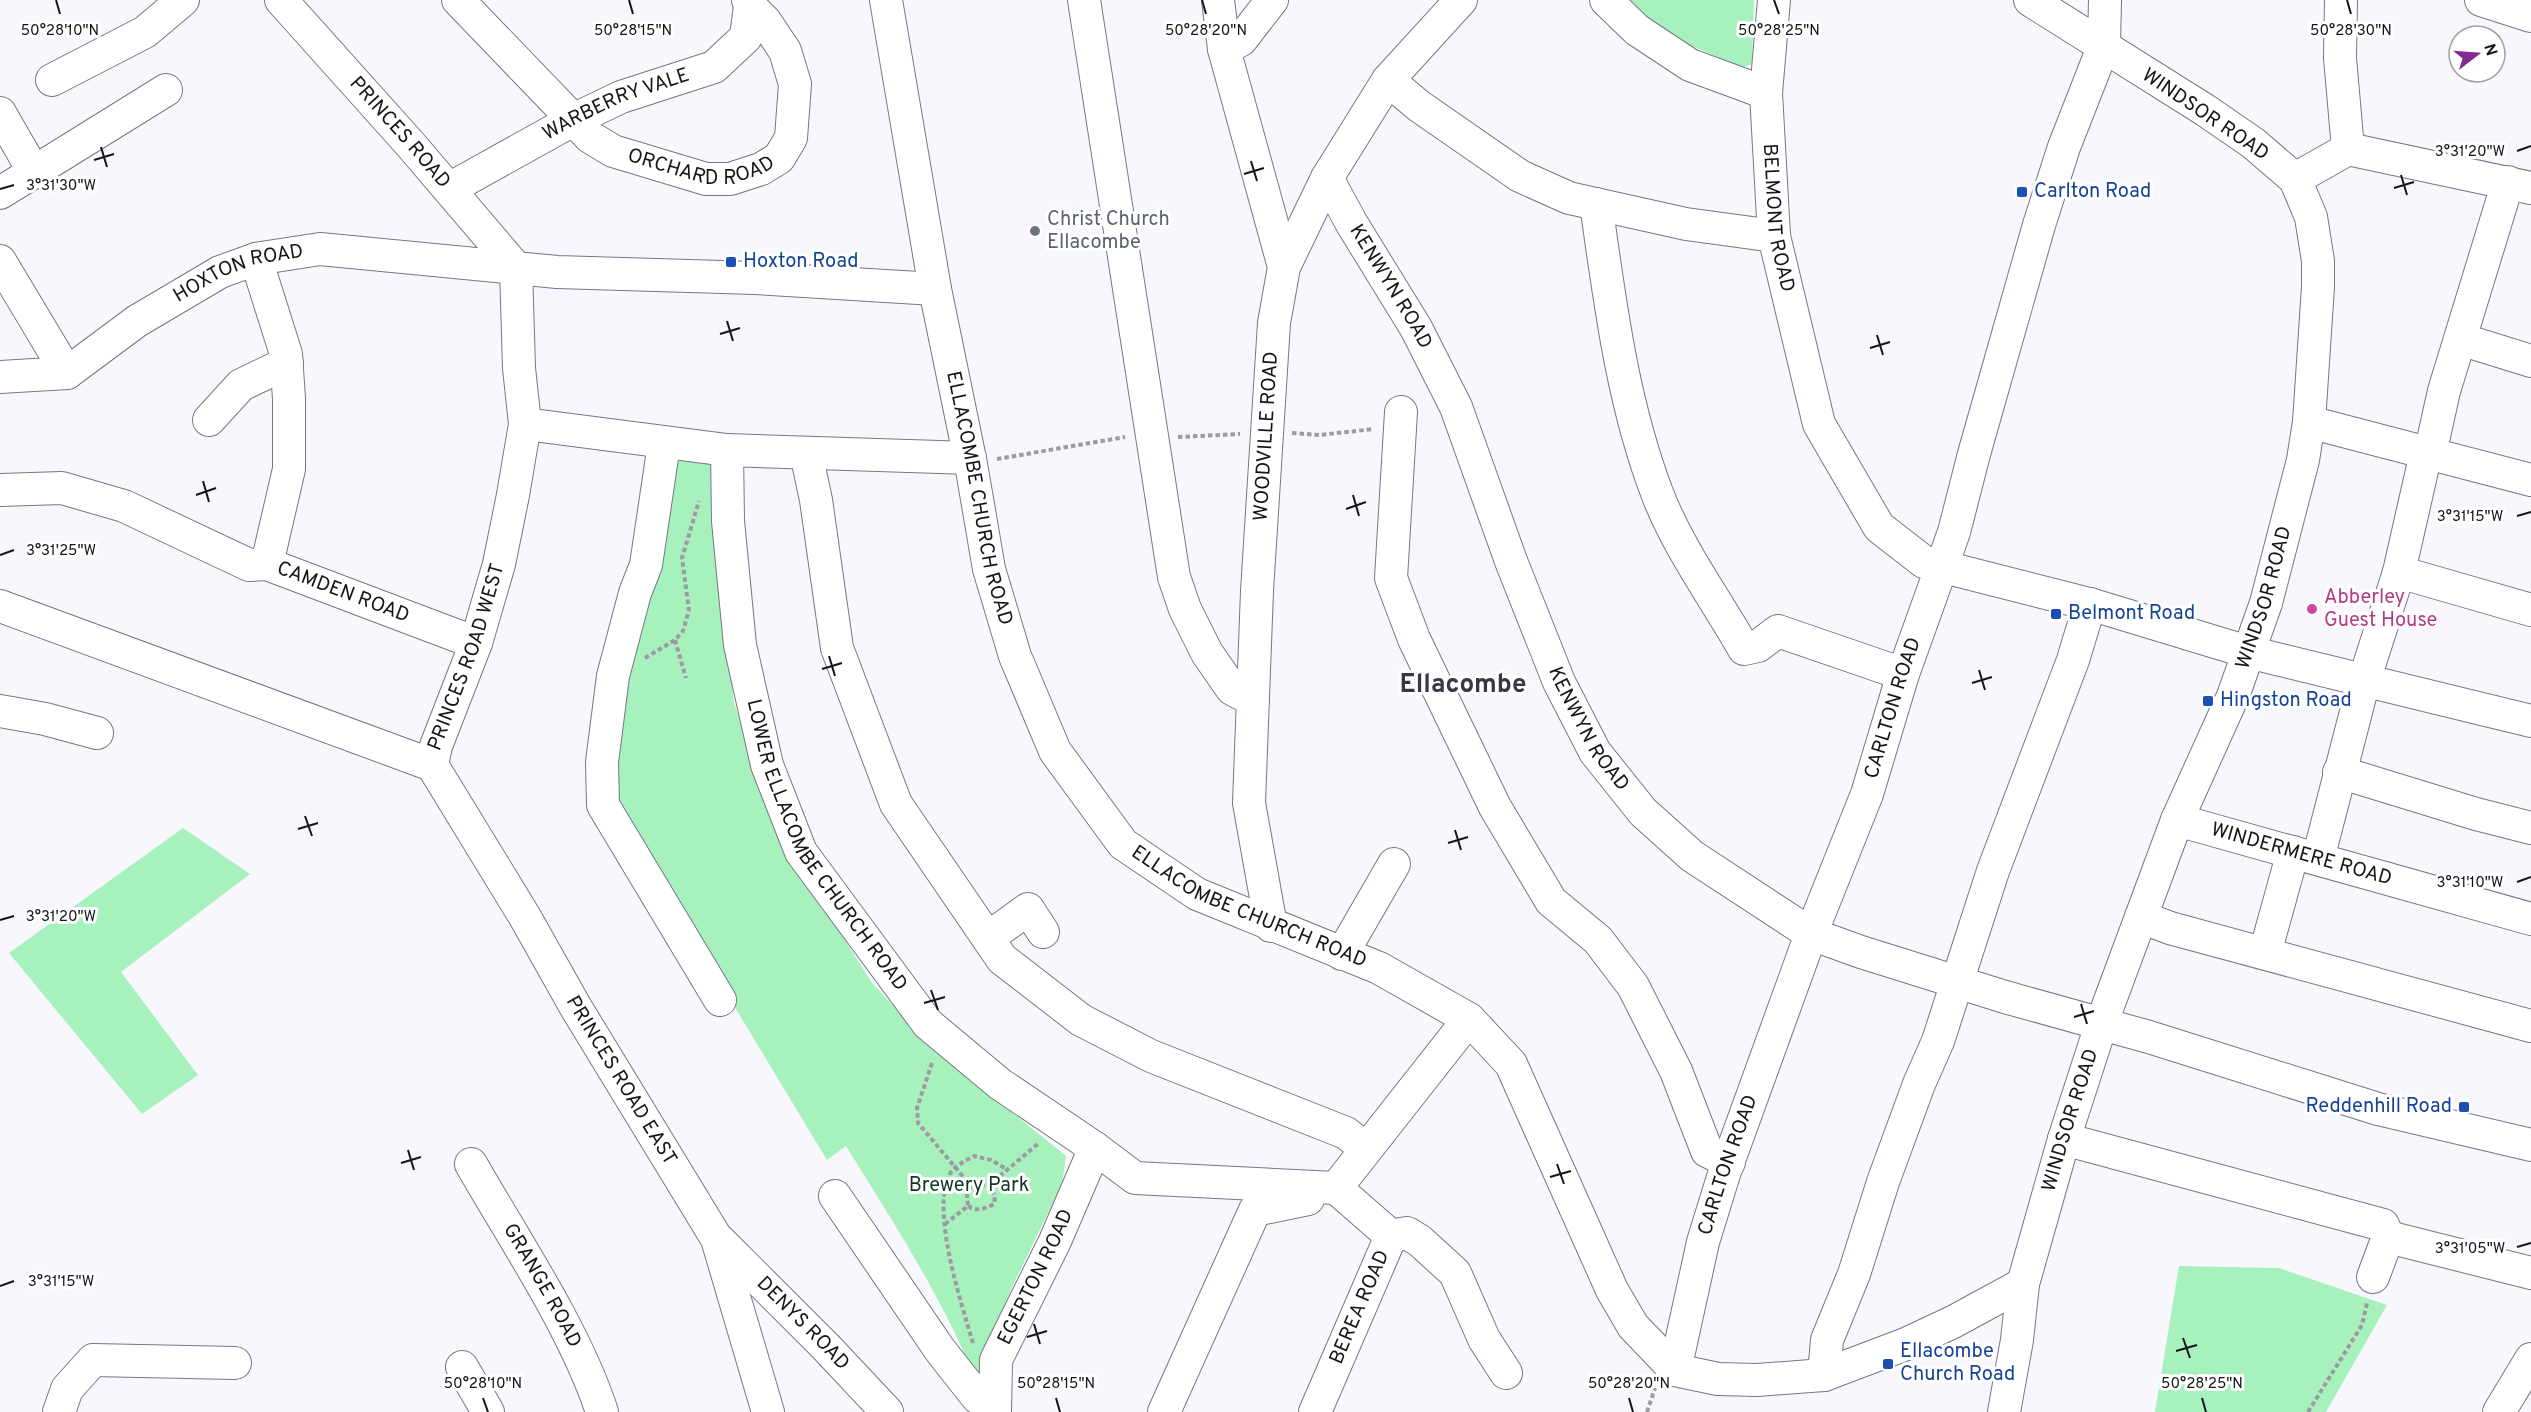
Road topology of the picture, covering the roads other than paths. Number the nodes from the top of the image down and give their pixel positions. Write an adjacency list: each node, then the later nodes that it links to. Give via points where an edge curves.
1 (183, 0): 19 (street, via 145,32)
2 (281, 0): 30 (street, PRINCES ROAD)
3 (458, 0): 24 (street, ORCHARD ROAD)
4 (886, 0): 38 (street, ELLACOMBE CHURCH ROAD)
5 (1084, 0): 65 (street, via 1174,577 1207,653 1232,689)
6 (1218, 0): 18 (street)
7 (1272, 0): 18 (street, via 1241,40)
8 (1461, 0): 20 (street, WOODVILLE ROAD)
9 (1606, 0): 22 (street, via 1637,30 1690,64)
10 (1774, 0): 22 (street, BELMONT ROAD)
11 (2030, 0): 17 (street, WINDSOR ROAD)
12 (2105, 0): 17 (street)
13 (2341, 0): 25 (street, via 2340,58)
14 (2481, 0): 16 (street)
15 (749, 3): 24 (street, WARBERRY VALE, via 746,37 714,67 621,97); 24 (street, ORCHARD ROAD, via 784,51 795,84 791,138 779,158 761,169 730,179 706,179 612,151)
16 (2531, 16)
17 (2104, 45): 28 (street, WINDSOR ROAD, via 2253,143); 56 (street, CARLTON ROAD, via 2039,225)
18 (1224, 49): 36 (street)
19 (52, 80)
20 (1388, 80): 27 (street, WOODVILLE ROAD); 32 (street, via 1520,176 1569,198)
21 (166, 90): 26 (street)
22 (1766, 93): 33 (street, BELMONT ROAD)
23 (0, 113): 26 (street)
24 (573, 120): 30 (street, WARBERRY VALE)
25 (2349, 149): 28 (street); 29 (street)
26 (34, 172): 31 (street)
27 (1327, 178): 36 (street, WOODVILLE ROAD); 79 (street, KENWYN ROAD, via 1416,328 1456,407 1559,682 1595,752 1643,812 1692,856)
28 (2295, 179): 46 (street, WINDSOR ROAD, via 2311,217 2318,261)
29 (2519, 185): 39 (street)
30 (449, 189): 37 (street, PRINCES ROAD)
31 (0, 193)
32 (1596, 204): 33 (street, via 1686,224); 63 (street, via 1618,354 1657,494 1744,649 1758,646 1778,631)
33 (1774, 236): 56 (street, BELMONT ROAD, via 1819,424 1879,527 1924,562)
34 (256, 259): 37 (street, HOXTON ROAD, via 320,249); 41 (street, CAMDEN ROAD); 42 (street, HOXTON ROAD, via 201,282 137,321)
35 (0, 261): 42 (street)
36 (1284, 267): 65 (street, WOODVILLE ROAD, via 1274,323)
37 (516, 268): 38 (street, HOXTON ROAD); 47 (street, PRINCES ROAD WEST)
38 (935, 289): 52 (street, ELLACOMBE CHURCH ROAD)
39 (2460, 339): 40 (street); 51 (street)
40 (2531, 361)
41 (287, 363): 45 (street, via 241,385); 55 (street, CAMDEN ROAD, via 289,469)
42 (67, 373): 43 (street)
43 (0, 377)
44 (1401, 419): 92 (street, via 1391,578 1414,639 1495,807 1551,901 1598,940 1633,987 1676,1071 1707,1151)
45 (209, 420)
46 (2309, 422): 51 (street); 62 (street, WINDSOR ROAD, via 2266,603)
47 (525, 424): 48 (street); 61 (street, PRINCES ROAD WEST, via 499,564)
48 (664, 444): 49 (street); 84 (street, via 646,565 617,663 602,762 603,805)
49 (727, 450): 50 (street); 90 (street, LOWER ELLACOMBE CHURCH ROAD, via 728,521 740,645 767,765 801,852 928,1024 1000,1084)
50 (806, 453): 52 (street); 80 (street, via 841,659 896,804)
51 (2428, 453): 53 (street); 57 (street)
52 (970, 461): 77 (street, ELLACOMBE CHURCH ROAD, via 989,569 1015,656 1055,751 1124,844 1197,894)
53 (2531, 480)
54 (0, 490): 55 (street, via 62,488 124,506 249,565)
55 (267, 564): 61 (street, CAMDEN ROAD)
56 (1942, 567): 58 (street, BELMONT ROAD); 63 (street, CARLTON ROAD)
57 (2399, 572): 60 (street); 64 (street)
58 (2090, 604): 62 (street, BELMONT ROAD); 83 (street)
59 (0, 606): 69 (street, PRINCES ROAD WEST)
60 (2531, 610)
61 (476, 643): 69 (street, PRINCES ROAD WEST)
62 (2248, 652): 64 (street, BELMONT ROAD); 71 (street, WINDSOR ROAD)
63 (1903, 674): 79 (street, CARLTON ROAD, via 1867,794)
64 (2364, 681): 67 (street, BELMONT ROAD); 70 (street)
65 (1253, 700): 77 (street, WOODVILLE ROAD, via 1249,803)
66 (0, 711): 68 (street)
67 (2531, 722)
68 (97, 733)
69 (432, 765): 98 (street, PRINCES ROAD EAST)
70 (2339, 772): 72 (street); 73 (street)
71 (2177, 820): 73 (street, WINDERMERE ROAD); 75 (street, WINDSOR ROAD)
72 (2531, 828)
73 (2305, 856): 76 (street, WINDERMERE ROAD); 81 (street)
74 (1394, 864): 82 (street)
75 (2141, 917): 81 (street); 86 (street, WINDSOR ROAD)
76 (2531, 919)
77 (1271, 926): 82 (street, ELLACOMBE CHURCH ROAD)
78 (1043, 932): 80 (street, via 1028,909)
79 (1811, 934): 83 (street, KENWYN ROAD); 92 (street, CARLTON ROAD)
80 (988, 938): 91 (street, via 1002,959 1081,1020 1151,1056 1346,1133)
81 (2265, 953): 87 (street)
82 (1342, 954): 85 (street, ELLACOMBE CHURCH ROAD, via 1379,968)
83 (1957, 981): 86 (street, KENWYN ROAD); 107 (street, via 1827,1340)
84 (720, 1000)
85 (1469, 1020): 91 (street); 105 (street, ELLACOMBE CHURCH ROAD, via 1511,1064 1612,1290 1632,1326)
86 (2102, 1022): 88 (street, WINDSOR ROAD); 89 (street, via 2378,1109)
87 (2531, 1026)
88 (2064, 1139): 97 (street, via 2383,1226); 101 (street, WINDSOR ROAD)
89 (2531, 1145)
90 (1095, 1148): 94 (street, LOWER ELLACOMBE CHURCH ROAD, via 1135,1178); 108 (street, EGERTON ROAD, via 1055,1241 996,1359)
91 (1366, 1149): 94 (street)
92 (1729, 1162): 105 (street, CARLTON ROAD, via 1703,1242)
93 (471, 1164): 111 (street, GRANGE ROAD, via 551,1302 593,1383)
94 (1329, 1188): 96 (street, BEREA ROAD); 114 (street, via 1312,1198 1255,1210)
95 (835, 1196): 108 (street, via 940,1350 977,1397)
96 (1391, 1236): 106 (street, via 1407,1233 1414,1237 1455,1273 1484,1339); 115 (street, BEREA ROAD)
97 (2388, 1237): 99 (street); 100 (street)
98 (717, 1239): 112 (street, PRINCES ROAD EAST); 113 (street, DENYS ROAD)
99 (2531, 1273)
100 (2373, 1278)
101 (2023, 1284): 107 (street, via 1906,1344); 116 (street, WINDSOR ROAD)
102 (2531, 1359): 117 (street)
103 (235, 1363): 109 (street, via 93,1360 67,1389)
104 (462, 1367): 110 (street)
105 (1675, 1370): 107 (street, via 1718,1379)
106 (1506, 1373)
107 (1824, 1375)
108 (995, 1401)
109 (59, 1412)
110 (488, 1412)
111 (602, 1412)
112 (768, 1412)
113 (887, 1412)
114 (1164, 1412)
115 (1315, 1412)
116 (2004, 1412)
117 (2499, 1412)

